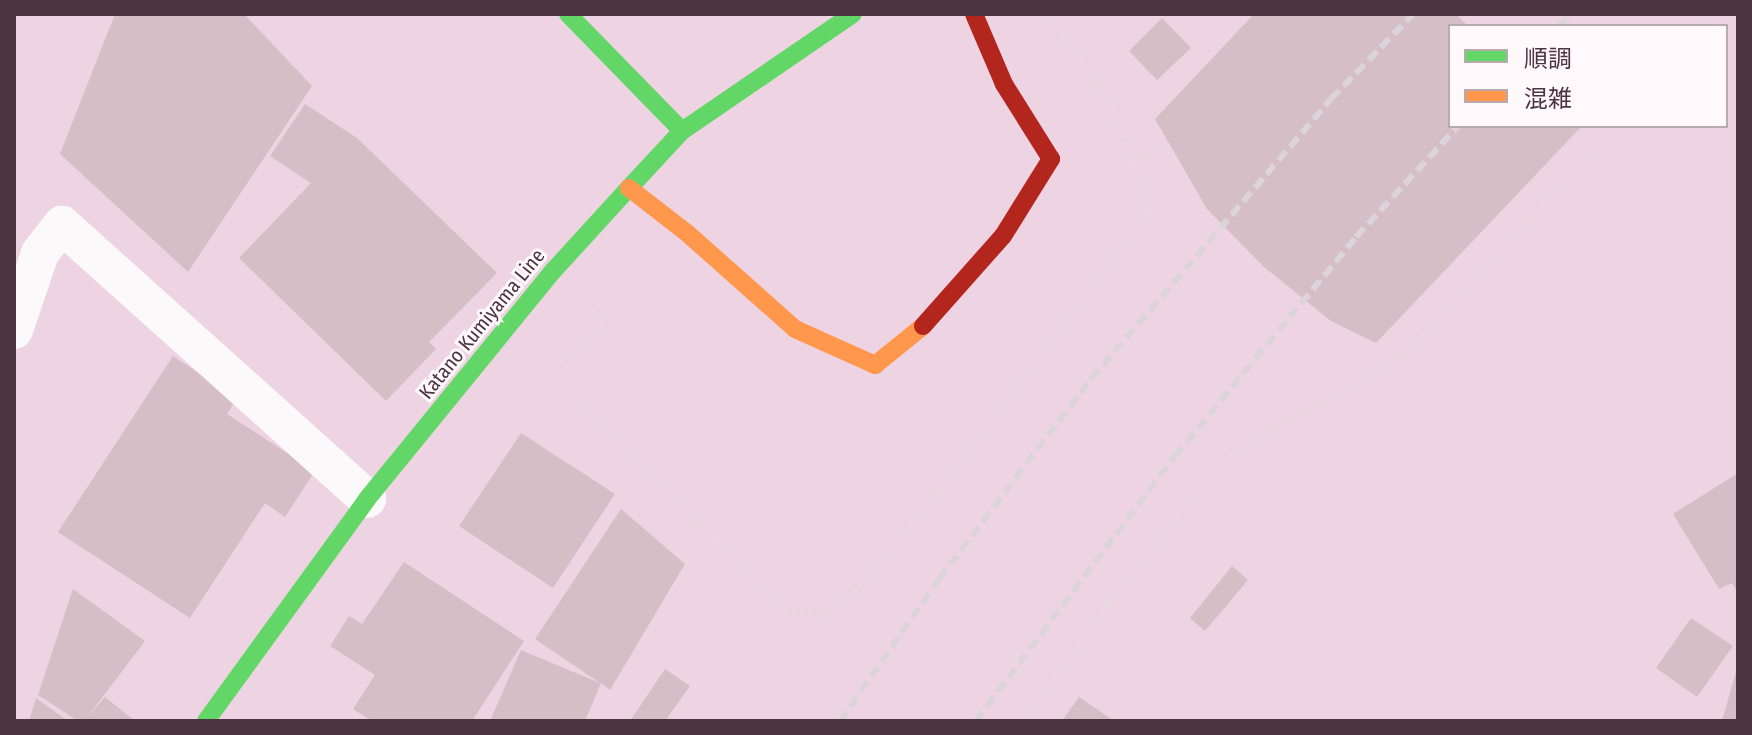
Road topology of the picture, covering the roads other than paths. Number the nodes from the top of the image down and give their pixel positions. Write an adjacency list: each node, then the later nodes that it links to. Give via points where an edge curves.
1 (568, 14): 4 (main road)
2 (853, 14): 4 (main road, Katano Kumiyama Line)
3 (974, 14): 5 (main road, via 1004,84 1051,159 1003,236 935,316 875,365 795,329)
4 (682, 131): 5 (main road, Katano Kumiyama Line)
5 (629, 188): 7 (main road, Katano Kumiyama Line, via 554,270)
6 (14, 330): 7 (lane, via 40,253 62,225)
7 (367, 499): 8 (main road, Katano Kumiyama Line)
8 (206, 721)

